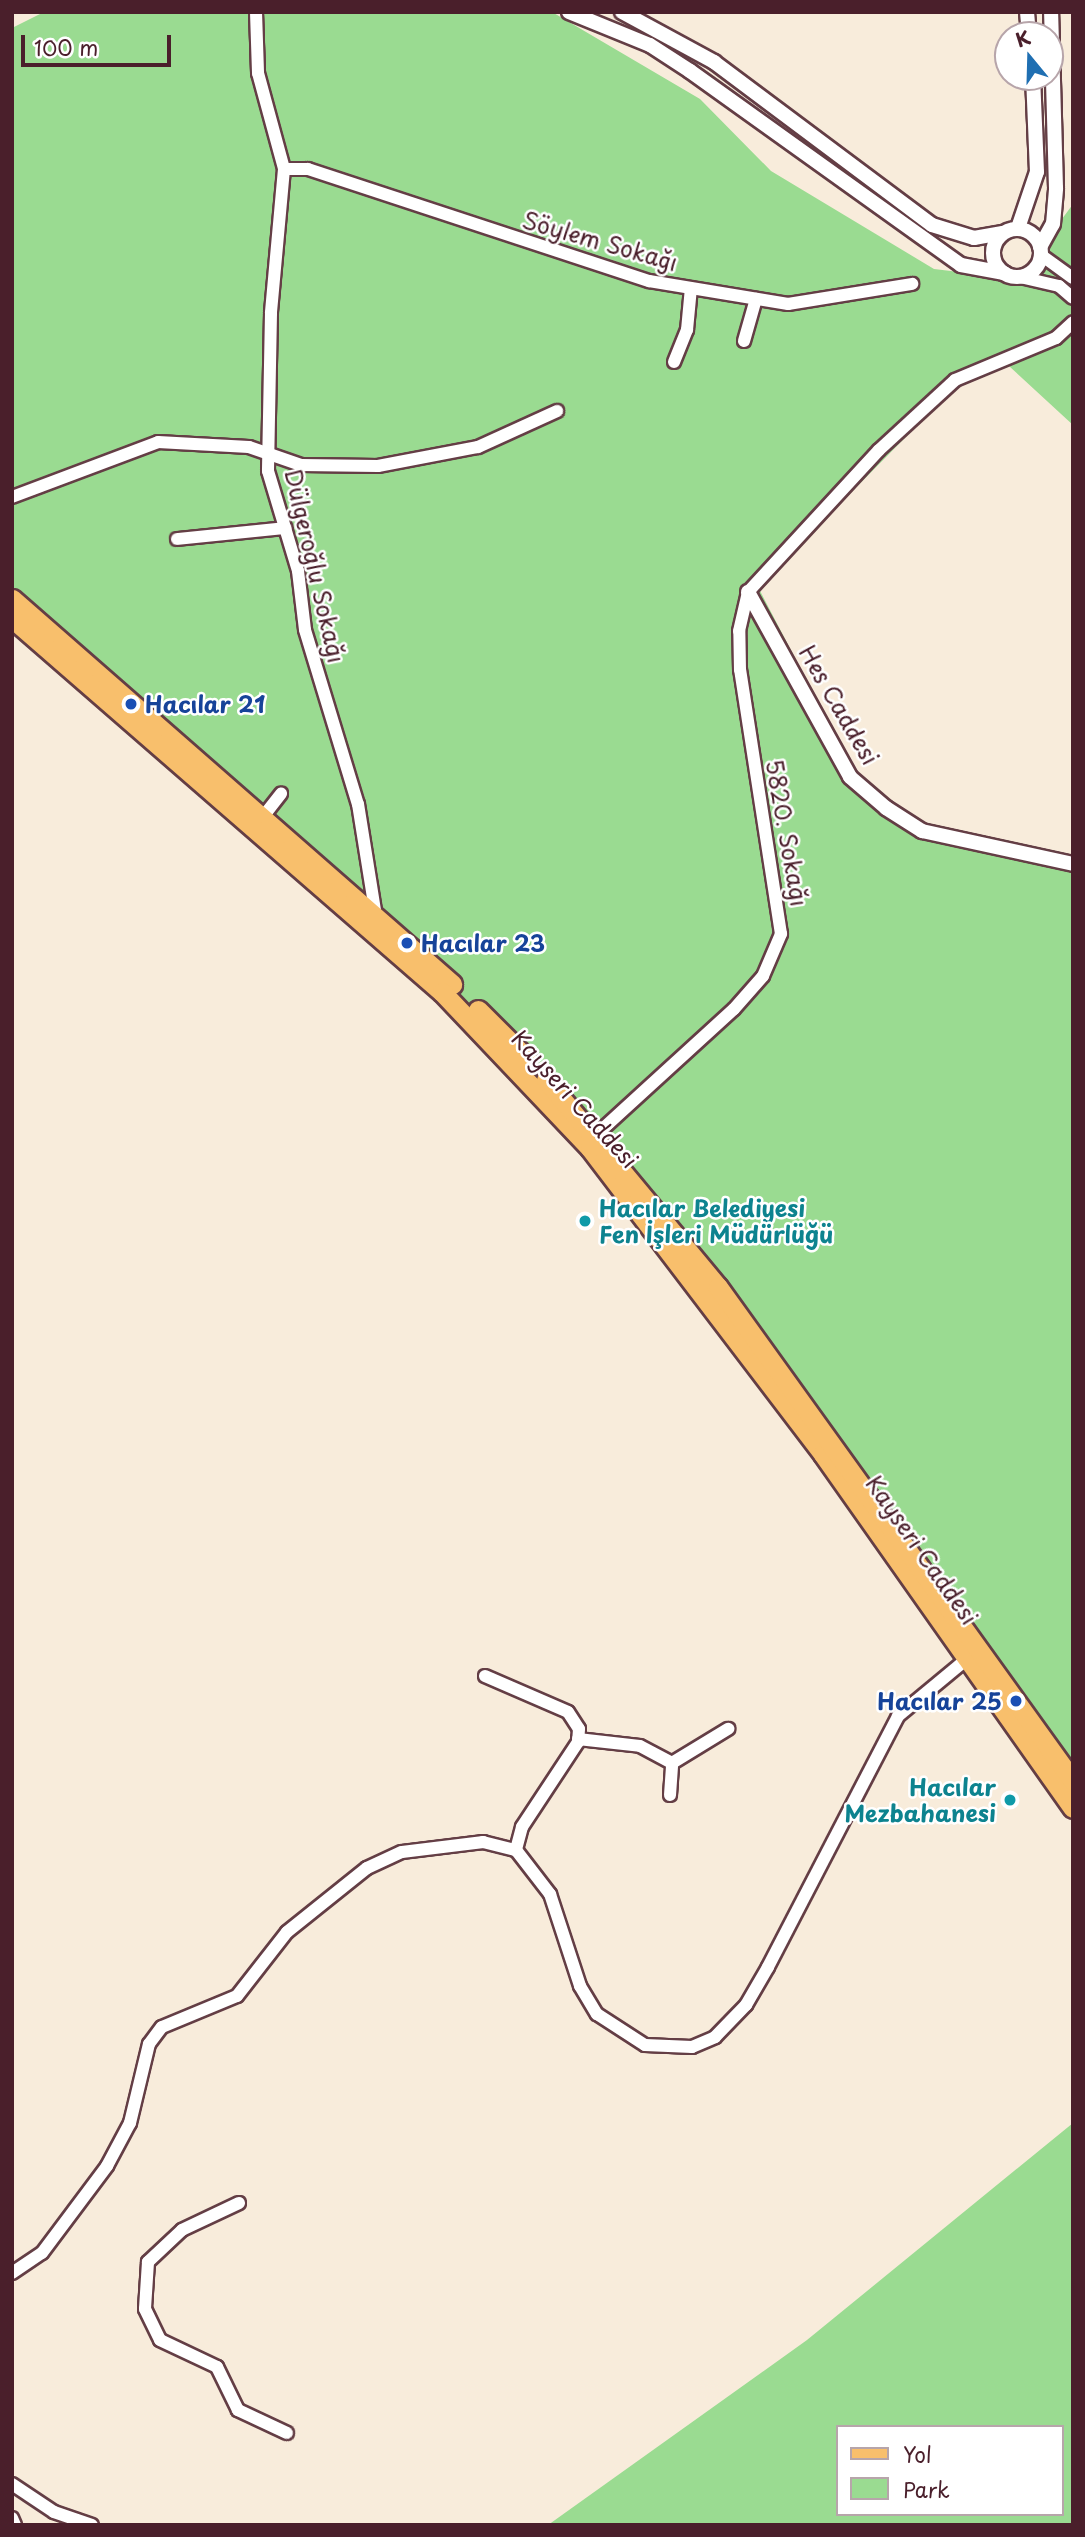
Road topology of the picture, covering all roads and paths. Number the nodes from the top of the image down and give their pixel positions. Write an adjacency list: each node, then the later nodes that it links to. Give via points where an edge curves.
1 (256, 12): 6 (street, Dülgeroğlu Sokağı, via 258,73)
2 (569, 12): 10 (street, via 650,45 961,265)
3 (622, 12): 8 (street, via 714,62 932,225 974,238)
4 (1051, 12): 9 (street, via 1058,146 1053,225)
5 (1034, 91): 7 (street, via 1037,172)
6 (284, 169): 14 (street, Söylem Sokağı, via 308,169 433,215 649,282); 21 (street, Dülgeroğlu Sokağı, via 271,313)
7 (1018, 228): 8 (street); 9 (street, via 1032,234)
8 (1003, 233): 10 (street, via 992,253)
9 (1041, 251): 11 (street, via 1034,270); 12 (street)
10 (1004, 274): 11 (street)
11 (1020, 277): 15 (street, via 1059,286)
12 (1073, 278)
13 (912, 284): 16 (street, Söylem Sokağı, via 788,304)
14 (691, 288): 16 (street, Söylem Sokağı); 19 (street, via 687,330)
15 (1073, 298)
16 (755, 299): 18 (street)
17 (1073, 322): 25 (street, via 1056,338 955,380 879,450)
18 (744, 341)
19 (674, 362)
20 (557, 411): 21 (street, via 478,447 378,466 336,468)
21 (270, 458): 22 (street, via 249,447 178,439 101,461); 23 (street, Dülgeroğlu Sokağı)
22 (12, 497)
23 (285, 528): 24 (street); 31 (street, Dülgeroğlu Sokağı, via 305,630 366,837)
24 (177, 539)
25 (748, 592): 30 (street, Hes Caddesi, via 850,777 886,808 922,831); 32 (street, 5820. Sokağı, via 738,631 740,670 781,934 763,975 734,1009)
26 (12, 599): 29 (main road, Kayseri Caddesi)
27 (12, 618): 33 (main road, Kayseri Caddesi, via 442,992 516,1066 692,1277)
28 (281, 794): 29 (street)
29 (262, 818): 31 (main road, Kayseri Caddesi)
30 (1073, 864)
31 (376, 916): 32 (main road, Kayseri Caddesi, via 507,1037)
32 (597, 1134): 33 (main road, Kayseri Caddesi, via 762,1347)
33 (974, 1653): 38 (main road, Kayseri Caddesi); 40 (main road, Kayseri Caddesi); 41 (street, via 898,1716 762,1977 715,2037 692,2047 656,2047 625,2035 597,2014 580,1986 550,1894)
34 (485, 1676): 36 (street, via 568,1712 577,1723)
35 (727, 1729): 37 (street)
36 (578, 1739): 37 (street, via 640,1746); 41 (street, via 522,1827)
37 (672, 1763): 39 (street)
38 (1073, 1781)
39 (670, 1794)
40 (1073, 1808)
41 (516, 1850): 43 (street, via 483,1842 402,1852 367,1868 287,1932 237,1996 162,2027 149,2044 130,2123 107,2166 42,2253)
42 (239, 2203): 44 (street, via 182,2230 148,2262 145,2309 160,2340 217,2367 237,2410)
43 (12, 2273)
44 (287, 2433)
45 (14, 2487): 48 (street, via 54,2512)
46 (12, 2518): 47 (street)
47 (15, 2525)
48 (92, 2525)

